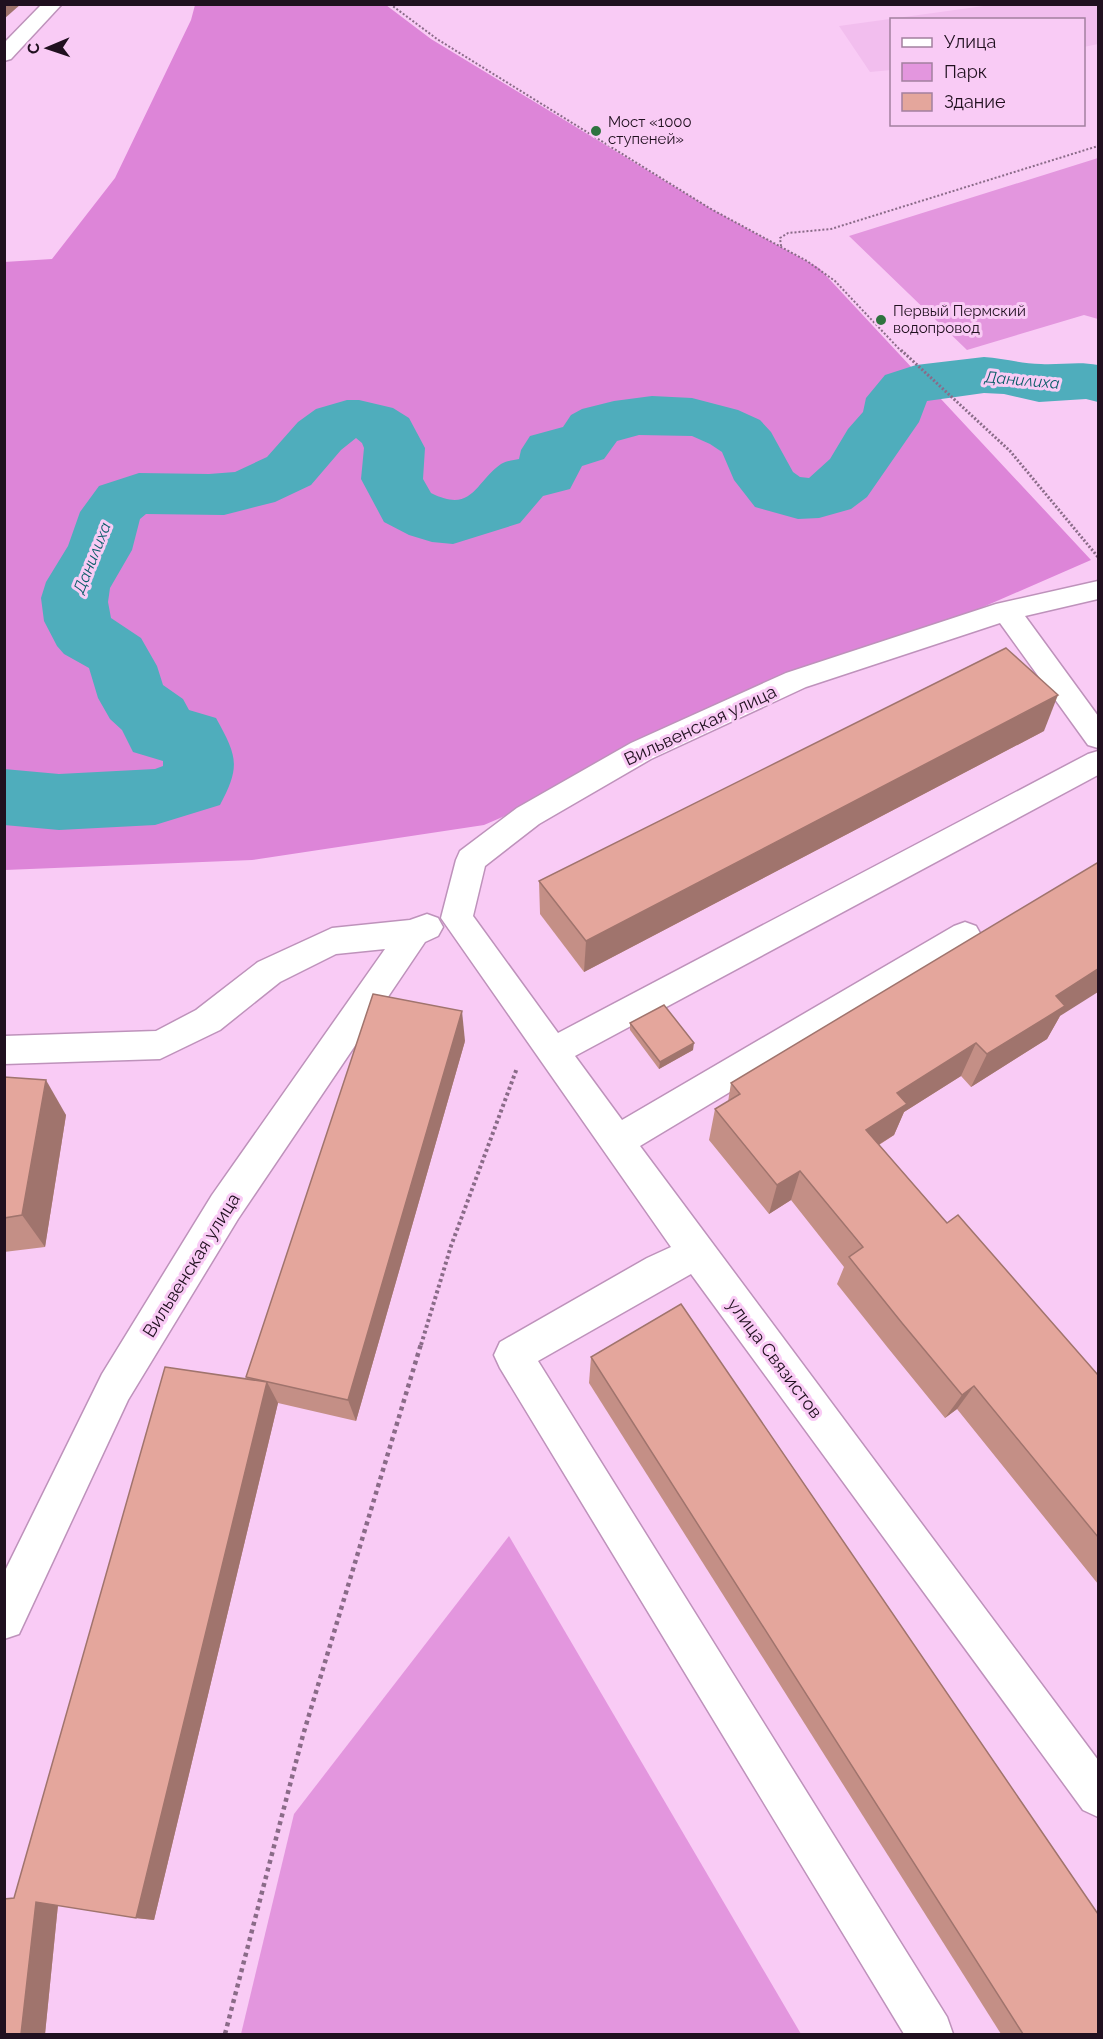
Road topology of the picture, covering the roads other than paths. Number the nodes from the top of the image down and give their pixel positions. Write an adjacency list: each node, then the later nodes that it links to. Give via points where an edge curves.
1 (53, 4): 2 (street)
2 (4, 55)
3 (1098, 590): 4 (street, Вильвенская улица)
4 (1006, 611): 5 (street); 7 (street, Вильвенская улица, via 796,680 641,751 528,816 471,860)
5 (1098, 737)
6 (1098, 762): 11 (street)
7 (457, 918): 8 (street); 11 (street, улица Связистов)
8 (414, 933): 10 (street, via 332,941 269,972 208,1020 160,1045); 14 (street, Вильвенская улица, via 225,1207 115,1387)
9 (965, 935): 12 (street)
10 (4, 1050)
11 (553, 1052): 12 (street, улица Связистов)
12 (618, 1142): 13 (street, улица Связистов)
13 (697, 1253): 15 (street, улица Связистов); 16 (street, via 660,1270 513,1355)
14 (4, 1619)
15 (1098, 1795)
16 (930, 2034)

